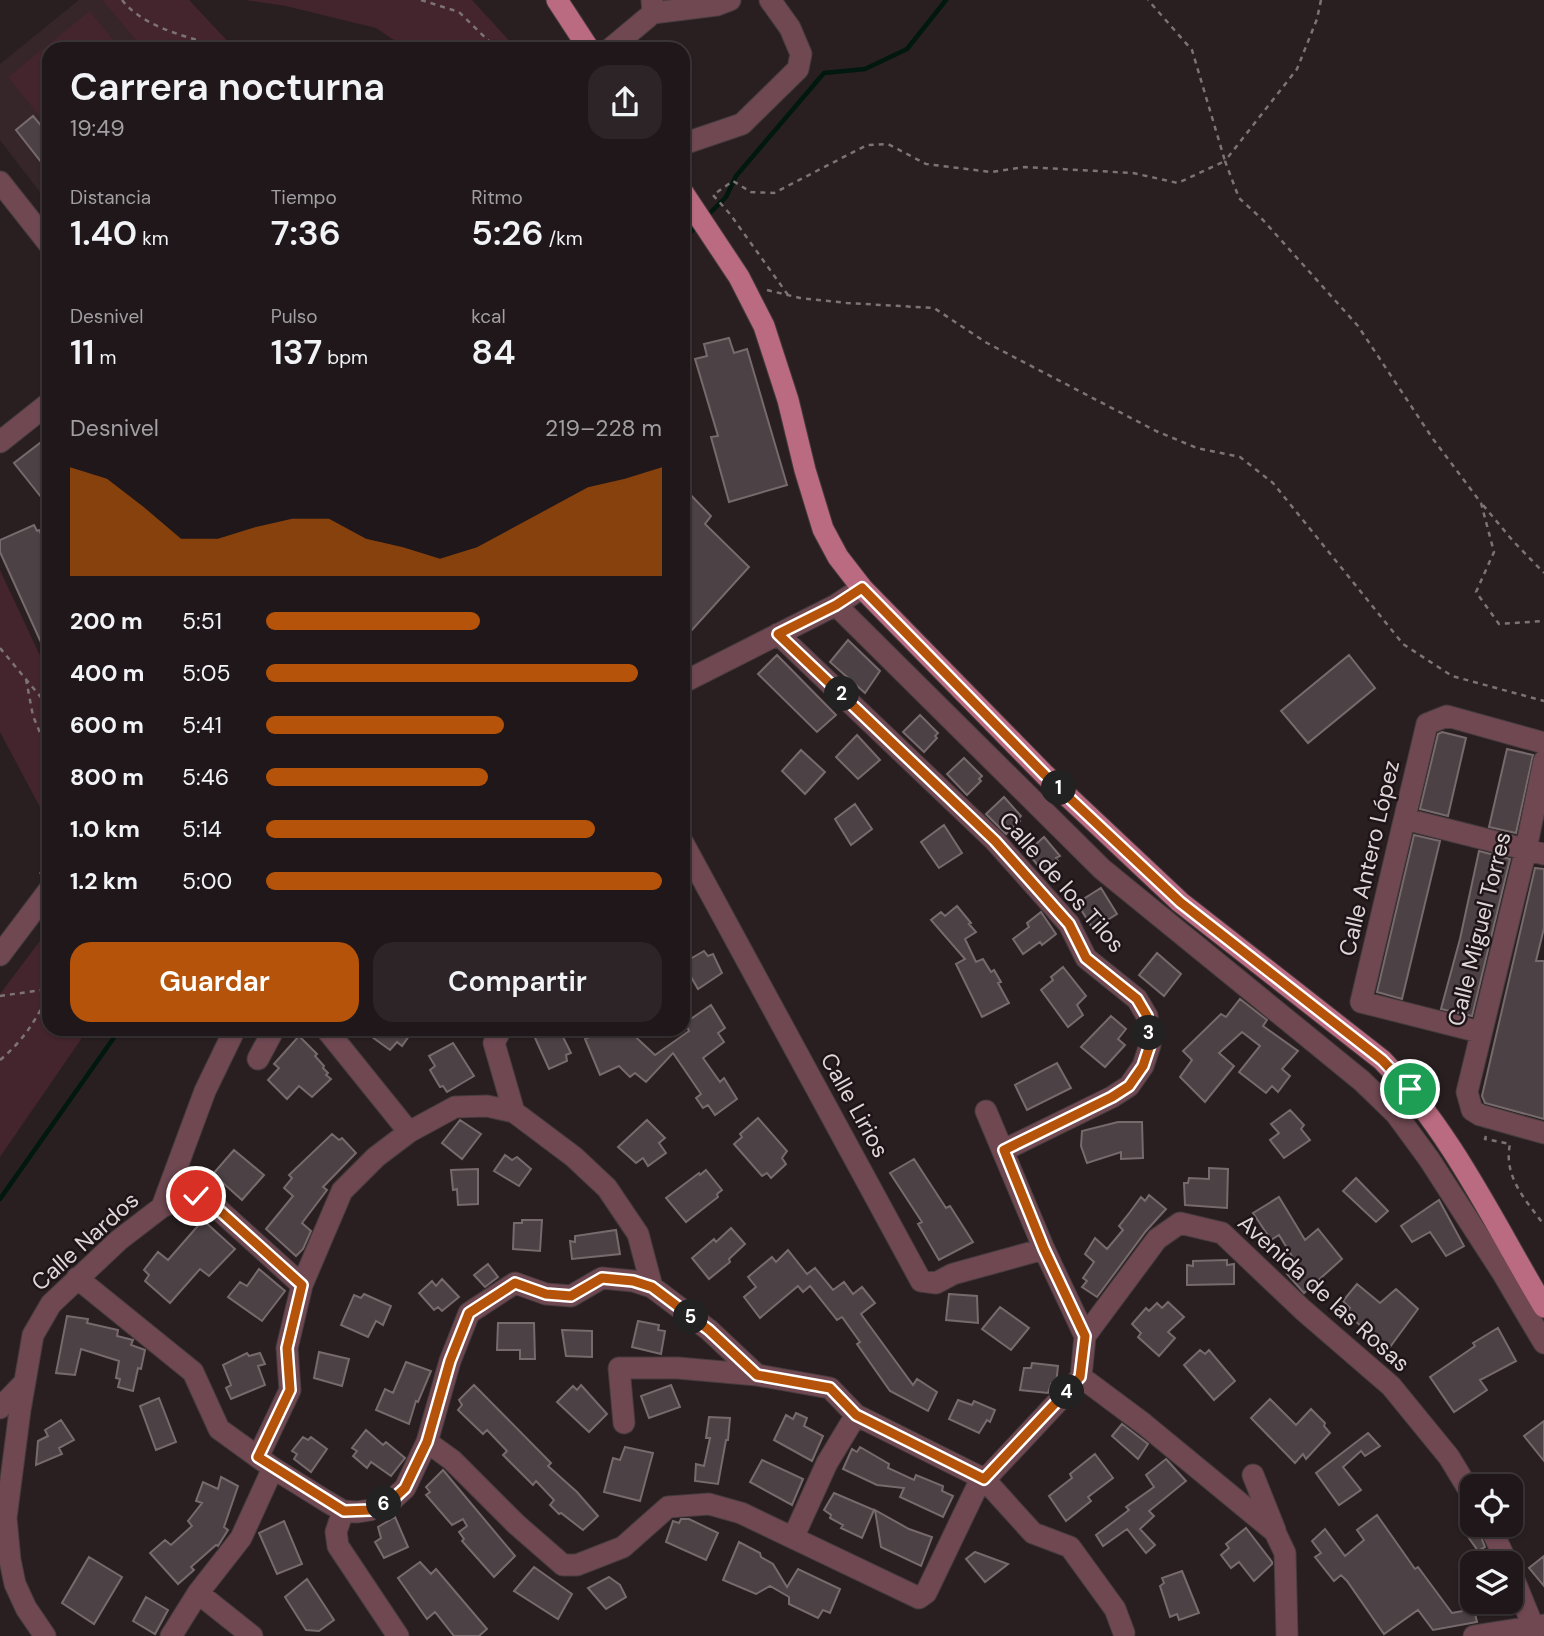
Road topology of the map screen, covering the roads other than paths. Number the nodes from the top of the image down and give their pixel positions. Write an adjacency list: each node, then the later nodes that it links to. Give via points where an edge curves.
1 (557, 0): 5 (main road)
2 (730, 0): 4 (street, via 717,5)
3 (770, 0): 7 (street, via 801,54 798,69 742,124)
4 (653, 6): 6 (street)
5 (584, 42)
6 (617, 42)
7 (690, 142)
8 (0, 181): 10 (street)
9 (690, 192): 13 (main road, via 764,326 823,529)
10 (42, 235)
11 (42, 409): 12 (street)
12 (0, 442)
13 (862, 588): 14 (street); 40 (main road, via 1045,775 1180,902 1382,1060 1410,1089 1450,1145)
14 (836, 605): 15 (street); 42 (street, via 1102,869 1396,1114)
15 (778, 634): 16 (street); 34 (street, Calle de los Tilos, via 995,841 1069,924 1086,958 1137,999 1147,1016 1150,1045 1129,1086)
16 (690, 679)
17 (1544, 743): 19 (street, Calle Antero López, via 1447,716 1427,724)
18 (1544, 761): 20 (street, Calle Miguel Torres)
19 (1405, 819): 20 (street); 24 (street, Calle Antero López, via 1361,1002)
20 (1535, 852): 24 (street, Calle Miguel Torres)
21 (690, 870): 36 (street, Calle Lirios, via 921,1281 936,1283)
22 (42, 899): 23 (street)
23 (0, 955)
24 (1480, 1032): 33 (street, Calle Miguel Torres, via 1468,1093 1481,1115)
25 (232, 1036): 35 (street, Calle Nardos, via 205,1091)
26 (270, 1036): 29 (street)
27 (332, 1036): 32 (street)
28 (494, 1036): 31 (street)
29 (258, 1059)
30 (986, 1111): 34 (street)
31 (514, 1112): 32 (street, via 487,1106 455,1107); 39 (street, via 607,1188 638,1234)
32 (408, 1132): 38 (street, via 342,1191)
33 (1544, 1133)
34 (1004, 1150): 36 (street)
35 (162, 1207): 37 (street, Calle Nardos); 38 (street, Calle Nardos, via 196,1196 209,1201)
36 (1044, 1249): 41 (street)
37 (77, 1278): 46 (street, Calle Nardos, via 41,1318 33,1335 25,1382); 49 (street, via 193,1372 219,1429)
38 (302, 1285): 49 (street, via 287,1348 290,1390)
39 (652, 1287): 43 (street, via 709,1330); 48 (street, via 602,1278 571,1296 546,1294 515,1283 469,1313)
40 (1544, 1307)
41 (1085, 1336): 44 (street, Avenida de las Rosas); 51 (street, Avenida de las Rosas, via 1157,1239 1180,1223 1222,1233 1391,1386)
42 (1544, 1342)
43 (757, 1375): 45 (street, via 830,1388); 47 (street, via 619,1368)
44 (1080, 1377): 52 (street); 54 (street)
45 (856, 1415): 52 (street); 55 (street, via 827,1463)
46 (8, 1422): 60 (street, Calle Nardos, via 10,1560 26,1608)
47 (624, 1423)
48 (427, 1442): 53 (street, via 405,1488 391,1501 370,1510); 55 (street, via 563,1565 578,1565 623,1547 668,1507 709,1504 741,1513)
49 (265, 1463): 53 (street); 56 (street, via 241,1538)
50 (1253, 1475): 54 (street)
51 (1460, 1475)
52 (984, 1479): 55 (street, via 926,1593 919,1598); 59 (street, via 1033,1533 1070,1547 1115,1609)
53 (344, 1511): 63 (street, via 336,1532 338,1546)
54 (1275, 1532): 64 (street, via 1285,1553)
55 (793, 1538)
56 (198, 1593): 61 (street); 62 (street)
57 (1523, 1596): 58 (street)
58 (1538, 1626): 65 (street)
59 (1126, 1635)
60 (45, 1636)
61 (171, 1636)
62 (252, 1636)
63 (398, 1636)
64 (1287, 1636)
65 (1474, 1636)

